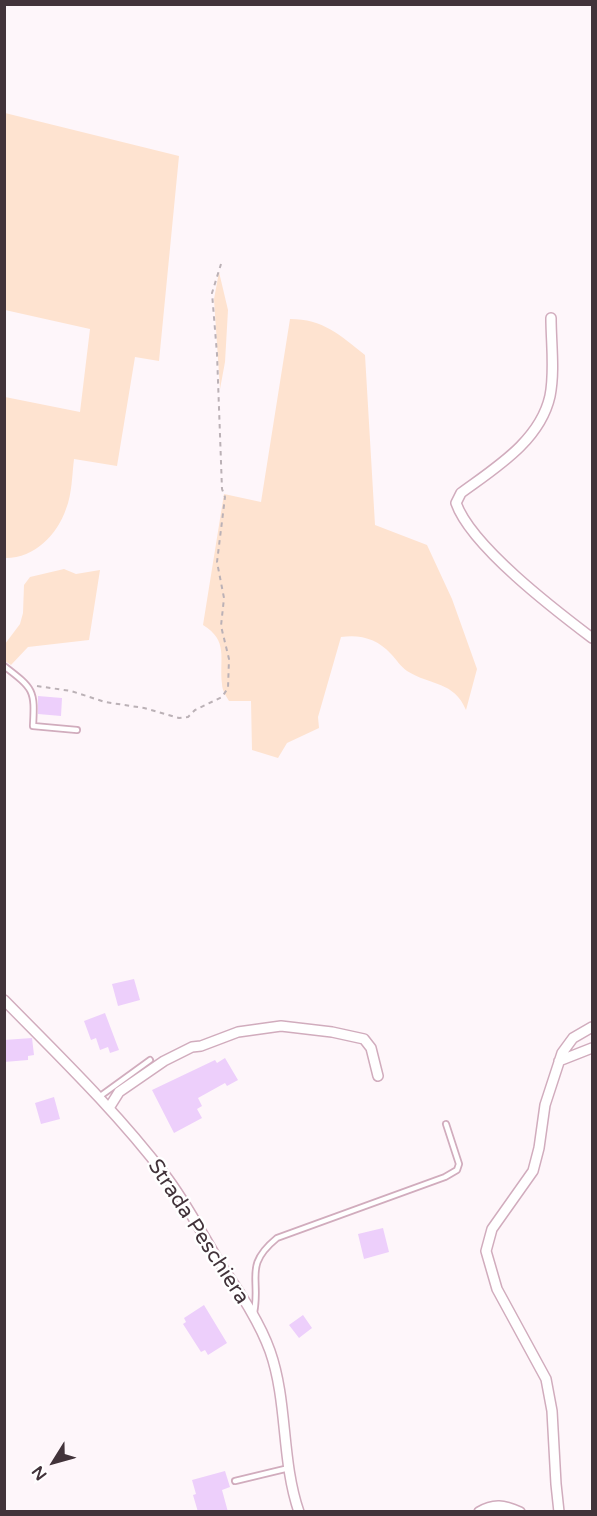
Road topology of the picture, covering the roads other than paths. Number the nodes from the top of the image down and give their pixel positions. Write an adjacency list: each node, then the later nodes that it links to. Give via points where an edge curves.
1 (551, 318): 2 (street, via 552,381 541,420 522,446 461,493 456,503 459,513 485,546 554,610)
2 (592, 638)
3 (4, 666): 4 (lane, via 32,691 33,726)
4 (77, 730)
5 (4, 1000): 11 (street, Strada Peschiera)
6 (592, 1027): 9 (street, via 573,1038)
7 (592, 1048): 9 (street)
8 (150, 1060): 11 (lane)
9 (559, 1061): 20 (street, via 545,1106 533,1171 492,1229 486,1251 497,1289 546,1379)
10 (378, 1076): 12 (street, via 371,1048 364,1039 281,1026 238,1032 164,1061 119,1092)
11 (99, 1097): 12 (street, Strada Peschiera)
12 (109, 1108): 14 (street, Strada Peschiera, via 166,1176)
13 (446, 1124): 14 (lane, via 459,1164 457,1170 277,1238 263,1249 254,1280)
14 (253, 1316): 15 (street, Strada Peschiera, via 276,1370)
15 (289, 1468): 16 (lane); 17 (street, Strada Peschiera)
16 (235, 1481)
17 (299, 1512)
18 (479, 1512): 19 (street, via 503,1504)
19 (520, 1512)
20 (559, 1512)

